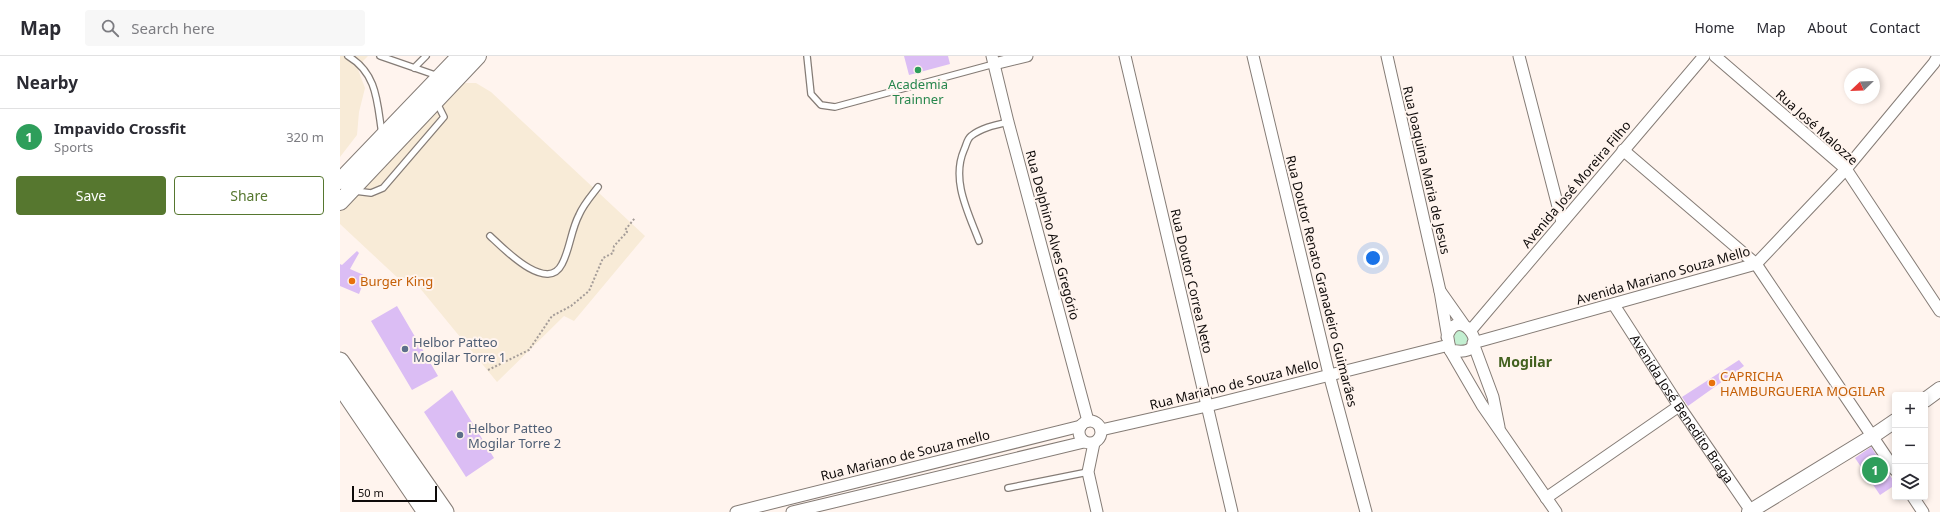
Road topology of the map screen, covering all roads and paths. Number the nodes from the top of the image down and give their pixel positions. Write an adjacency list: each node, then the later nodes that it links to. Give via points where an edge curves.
1 (348, 56): 20 (lane, via 360,63 370,77 375,90)
2 (380, 56): 16 (lane)
3 (426, 56): 16 (lane)
4 (460, 56): 17 (main road)
5 (478, 56): 18 (main road)
6 (807, 56): 15 (lane, via 811,94 821,106 834,107)
7 (1027, 56): 15 (street)
8 (1125, 56): 42 (street, Rua Doutor Correa Neto)
9 (1253, 56): 38 (street, Rua Doutor Renato Granadeiro Guimarães)
10 (1387, 56): 30 (street, Rua Joaquina Maria de Jesus)
11 (1520, 56): 26 (street)
12 (1704, 56): 21 (street, Avenida José Moreira Filho)
13 (1715, 56): 22 (street, Rua José Malozze)
14 (1938, 56): 22 (street, Avenida Mariano Souza Mello)
15 (993, 60): 19 (street, Rua Delphino Alves Gregório)
16 (414, 68): 17 (lane)
17 (440, 77): 20 (main road)
18 (436, 101): 24 (main road); 24 (lane, via 444,117 383,188 371,193)
19 (1008, 122): 28 (lane, via 990,126 970,137 959,160 958,174 962,195); 44 (street, Rua Delphino Alves Gregório)
20 (382, 138): 24 (main road)
21 (1623, 150): 26 (street, Avenida José Moreira Filho); 29 (street)
22 (1846, 168): 29 (street, Avenida Mariano Souza Mello); 32 (street, Rua José Malozze)
23 (598, 187): 27 (lane, via 579,214 562,265 555,272 545,274 530,269)
24 (343, 191)
25 (635, 218): 37 (path, via 614,246 613,253 603,258 589,292 552,316 529,350)
26 (1562, 222): 33 (street, Avenida José Moreira Filho)
27 (490, 236)
28 (979, 241)
29 (1756, 264): 31 (street, Avenida Mariano Souza Mello); 48 (street)
30 (1440, 291): 33 (street); 35 (street, Rua Joaquina Maria de Jesus)
31 (1614, 305): 34 (street, Avenida Mariano Souza Mello); 43 (street, Avenida José Benedito Braga)
32 (1940, 311)
33 (1467, 328): 34 (street, via 1474,339); 35 (street, via 1455,326 1448,332)
34 (1473, 343): 35 (street, via 1464,352); 46 (street, via 1493,397)
35 (1448, 344): 38 (street, Rua Mariano de Souza Mello); 46 (street, via 1482,405)
36 (340, 361): 56 (main road)
37 (488, 370)
38 (1328, 374): 42 (street, Rua Mariano de Souza Mello); 61 (street, Rua Doutor Renato Granadeiro Guimarães)
39 (340, 385): 55 (main road)
40 (1940, 389): 41 (street)
41 (1928, 398)
42 (1207, 406): 47 (street, Rua Mariano de Souza Mello); 60 (street, Rua Doutor Correa Neto)
43 (1679, 406): 53 (street); 63 (street, Avenida José Benedito Braga)
44 (1084, 423): 47 (street, via 1096,423); 49 (street, via 1079,434); 57 (street, Rua Mariano de Souza mello)
45 (1892, 423): 48 (street)
46 (1499, 427): 53 (street)
47 (1101, 430): 49 (street, via 1100,438)
48 (1873, 436): 50 (street); 63 (street)
49 (1089, 442): 51 (street); 58 (street)
50 (1892, 465)
51 (1088, 472): 52 (lane); 59 (street)
52 (1008, 488)
53 (1546, 498): 62 (street)
54 (1915, 500): 64 (street)
55 (426, 512)
56 (445, 512)
57 (736, 512)
58 (792, 512)
59 (1097, 512)
60 (1232, 512)
61 (1366, 512)
62 (1556, 512)
63 (1750, 512)
64 (1923, 512)

